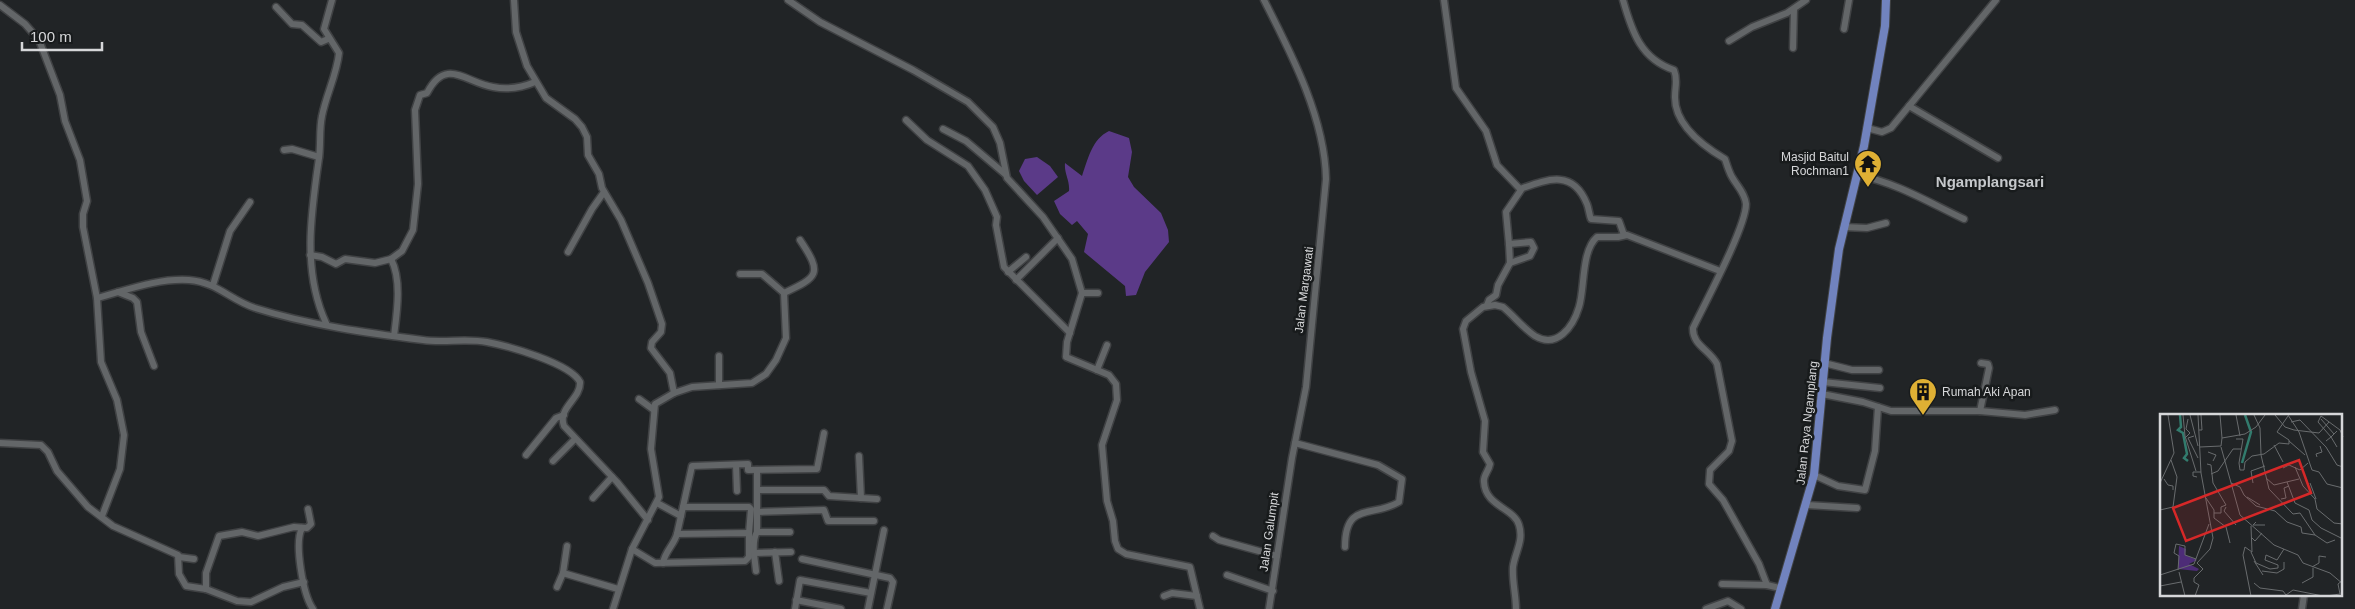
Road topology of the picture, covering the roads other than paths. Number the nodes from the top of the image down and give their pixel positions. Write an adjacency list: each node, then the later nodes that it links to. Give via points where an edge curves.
1 (332, 0): 15 (street, via 324,26)
2 (514, 0): 18 (street, via 518,41)
3 (788, 0): 26 (street, via 820,22 913,70 976,109 996,132)
4 (1264, 0): 77 (street, Jalan Margawati, via 1295,64 1323,145 1326,164 1309,363)
5 (1444, 0): 28 (street, via 1456,88 1486,131 1498,168)
6 (1623, 0): 44 (street, via 1627,16 1648,56 1674,70 1678,80 1674,95 1676,114 1706,148 1725,159 1746,203 1744,220)
7 (1805, 0): 13 (street)
8 (1849, 0): 14 (street)
9 (1886, 0): 21 (main road, Jalan Raya Ngamplang)
10 (1996, 0): 19 (street)
11 (0, 4): 52 (street, via 25,24 38,40 60,95 65,121 80,160 86,195 84,227)
12 (276, 7): 15 (street, via 292,24 302,25 320,41)
13 (1794, 9): 16 (street); 17 (street)
14 (1844, 29)
15 (328, 39): 24 (street, via 339,53 322,116)
16 (1729, 41)
17 (1793, 48)
18 (535, 82): 29 (street, via 546,98 581,124 587,137 588,155 599,174); 41 (street, via 505,89 447,73 435,81 427,93 420,95 415,110 418,184 412,230 402,251)
19 (1908, 106): 21 (street, via 1886,131); 25 (street)
20 (906, 120): 43 (street, via 927,140 964,161 982,183 998,218 996,225 1002,261)
21 (1867, 128): 27 (main road, Jalan Raya Ngamplang)
22 (943, 129): 26 (street, via 966,141)
23 (284, 150): 24 (street)
24 (320, 156): 39 (street, via 314,179)
25 (1998, 158)
26 (1005, 174): 35 (street)
27 (1858, 175): 31 (street, via 1902,188); 33 (main road, Jalan Raya Ngamplang)
28 (1520, 189): 34 (street, via 1543,180 1567,181 1581,192 1591,219 1619,221); 37 (street, via 1520,194 1506,212)
29 (604, 192): 38 (street); 67 (street, via 621,220 648,283 662,324 651,348 666,365)
30 (250, 202): 47 (street, via 230,231)
31 (1964, 219)
32 (1886, 223): 33 (street, via 1867,228)
33 (1844, 228): 59 (main road, Jalan Raya Ngamplang)
34 (1623, 234): 44 (street); 53 (street, via 1593,240 1579,308 1561,337 1552,340 1539,338 1503,307)
35 (1058, 238): 46 (street); 50 (street, via 1072,259)
36 (800, 240): 49 (street, via 813,263 814,274 809,281)
37 (1509, 244): 42 (street); 42 (street, via 1531,242 1534,248 1530,256)
38 (568, 252)
39 (310, 255): 41 (street, via 336,264 345,259 375,263); 54 (street, via 316,301)
40 (1026, 257): 43 (street)
41 (391, 259): 56 (street, via 396,269 398,301)
42 (1510, 263): 53 (street, via 1496,295)
43 (1008, 272): 46 (street)
44 (1718, 272): 127 (street, via 1693,332 1696,341 1711,353 1717,364 1732,441 1729,451 1712,466 1708,481 1723,500)
45 (740, 274): 49 (street, via 762,274)
46 (1016, 280): 55 (street)
47 (213, 285): 48 (street, via 172,280); 54 (street, via 252,307 302,321)
48 (118, 292): 52 (street); 61 (street, via 137,302 141,332)
49 (784, 293): 65 (street, via 787,333 771,368 752,382)
50 (1082, 293): 51 (street); 55 (street)
51 (1098, 293)
52 (97, 298): 98 (street, via 101,362 117,400 124,435 120,469)
53 (1486, 306): 146 (street, via 1466,321 1463,331 1484,421 1483,452 1490,468 1483,480 1484,485 1496,505 1516,518 1520,528 1520,543 1513,568)
54 (326, 323): 56 (street)
55 (1070, 333): 62 (street, via 1065,352 1068,359)
56 (394, 336): 74 (street, via 425,341 487,342 552,363 576,376 580,382 578,393)
57 (1107, 345): 62 (street)
58 (719, 356): 65 (street)
59 (1824, 363): 63 (street, via 1852,370); 64 (main road, Jalan Raya Ngamplang)
60 (1981, 363): 73 (street, via 1988,364 1989,368)
61 (154, 366)
62 (1097, 370): 135 (street, via 1112,377 1118,396 1102,445 1107,501 1118,549 1126,554 1190,567)
63 (1879, 370)
64 (1823, 382): 66 (street); 68 (main road, Jalan Raya Ngamplang)
65 (719, 385): 67 (street, via 692,387)
66 (1880, 388)
67 (674, 393): 71 (street, via 656,403)
68 (1822, 394): 70 (street); 85 (main road, Jalan Raya Ngamplang)
69 (639, 399): 71 (street)
70 (1878, 406): 73 (street, via 1892,411); 85 (street, via 1875,451 1865,490 1838,486)
71 (654, 410): 92 (street, via 651,449 660,489)
72 (2054, 410): 73 (street, via 2025,415)
73 (1980, 411)
74 (564, 415): 76 (street, via 564,426); 79 (street, via 556,418)
75 (824, 433): 84 (street, via 816,469)
76 (576, 439): 82 (street); 86 (street)
77 (1295, 442): 81 (street, Jalan Margawati); 110 (street, via 1378,465 1402,479 1402,493 1397,504 1368,510 1352,519 1345,534)
78 (0, 443): 98 (street, via 35,444 44,448 61,476 88,507)
79 (526, 455)
80 (859, 456): 90 (street)
81 (1292, 458): 115 (street, Jalan Galumpit)
82 (553, 461)
83 (736, 465): 84 (street, via 748,464 748,470); 88 (street); 94 (street, via 692,466)
84 (757, 470): 87 (street)
85 (1814, 476): 93 (main road, Jalan Raya Ngamplang)
86 (612, 477): 89 (street); 100 (street)
87 (758, 490): 90 (street, via 824,490 829,496); 97 (street)
88 (737, 491)
89 (593, 498)
90 (861, 498): 91 (street)
91 (877, 499)
92 (658, 503): 99 (street); 100 (street)
93 (1807, 505): 95 (street); 128 (main road, Jalan Raya Ngamplang)
94 (683, 507): 99 (street); 106 (street, via 749,507)
95 (1857, 508)
96 (308, 509): 102 (street, via 310,524)
97 (757, 512): 101 (street, via 824,510 828,521); 104 (street)
98 (102, 516): 116 (street, via 113,526)
99 (681, 516): 107 (street)
100 (648, 520): 111 (street)
101 (874, 521)
102 (302, 528): 125 (street, via 298,537); 130 (street, via 258,536 242,532 219,536 206,573)
103 (884, 530): 122 (street)
104 (757, 532): 105 (street); 114 (street)
105 (790, 532)
106 (749, 533): 107 (street); 119 (street, via 749,557 746,561)
107 (677, 534): 119 (street)
108 (1213, 536): 115 (street)
109 (567, 546): 121 (street)
110 (1345, 547)
111 (632, 549): 119 (street, via 653,563); 131 (street)
112 (775, 552): 113 (street); 114 (street); 124 (street)
113 (791, 552)
114 (754, 554): 120 (street)
115 (1277, 556): 132 (street, Jalan Galumpit)
116 (179, 557): 117 (street); 130 (street, via 179,574 184,584)
117 (194, 559)
118 (802, 559): 122 (street)
119 (663, 563)
120 (756, 571)
121 (563, 573): 129 (street); 131 (street)
122 (875, 574): 133 (street); 143 (street, via 893,582)
123 (1227, 575): 132 (street)
124 (779, 581)
125 (304, 582): 130 (street, via 283,587 251,602 234,600); 138 (street, via 307,599)
126 (1722, 584): 127 (street)
127 (1767, 585): 128 (street)
128 (1781, 585): 149 (main road, Jalan Raya Ngamplang)
129 (557, 587)
130 (206, 589)
131 (618, 589): 139 (street)
132 (1273, 591): 145 (street, Jalan Galumpit)
133 (871, 593): 137 (street, via 800,580); 142 (street)
134 (1164, 596): 135 (street, via 1172,593)
135 (1197, 596): 144 (street)
136 (2304, 596): 150 (street)
137 (796, 600): 140 (street); 141 (street)
138 (313, 609)
139 (613, 609)
140 (795, 609)
141 (841, 609)
142 (868, 609)
143 (887, 609)
144 (1200, 609)
145 (1269, 609)
146 (1516, 609)
147 (1706, 609): 148 (street, via 1728,602)
148 (1741, 609)
149 (1775, 609)
150 (2302, 609)

